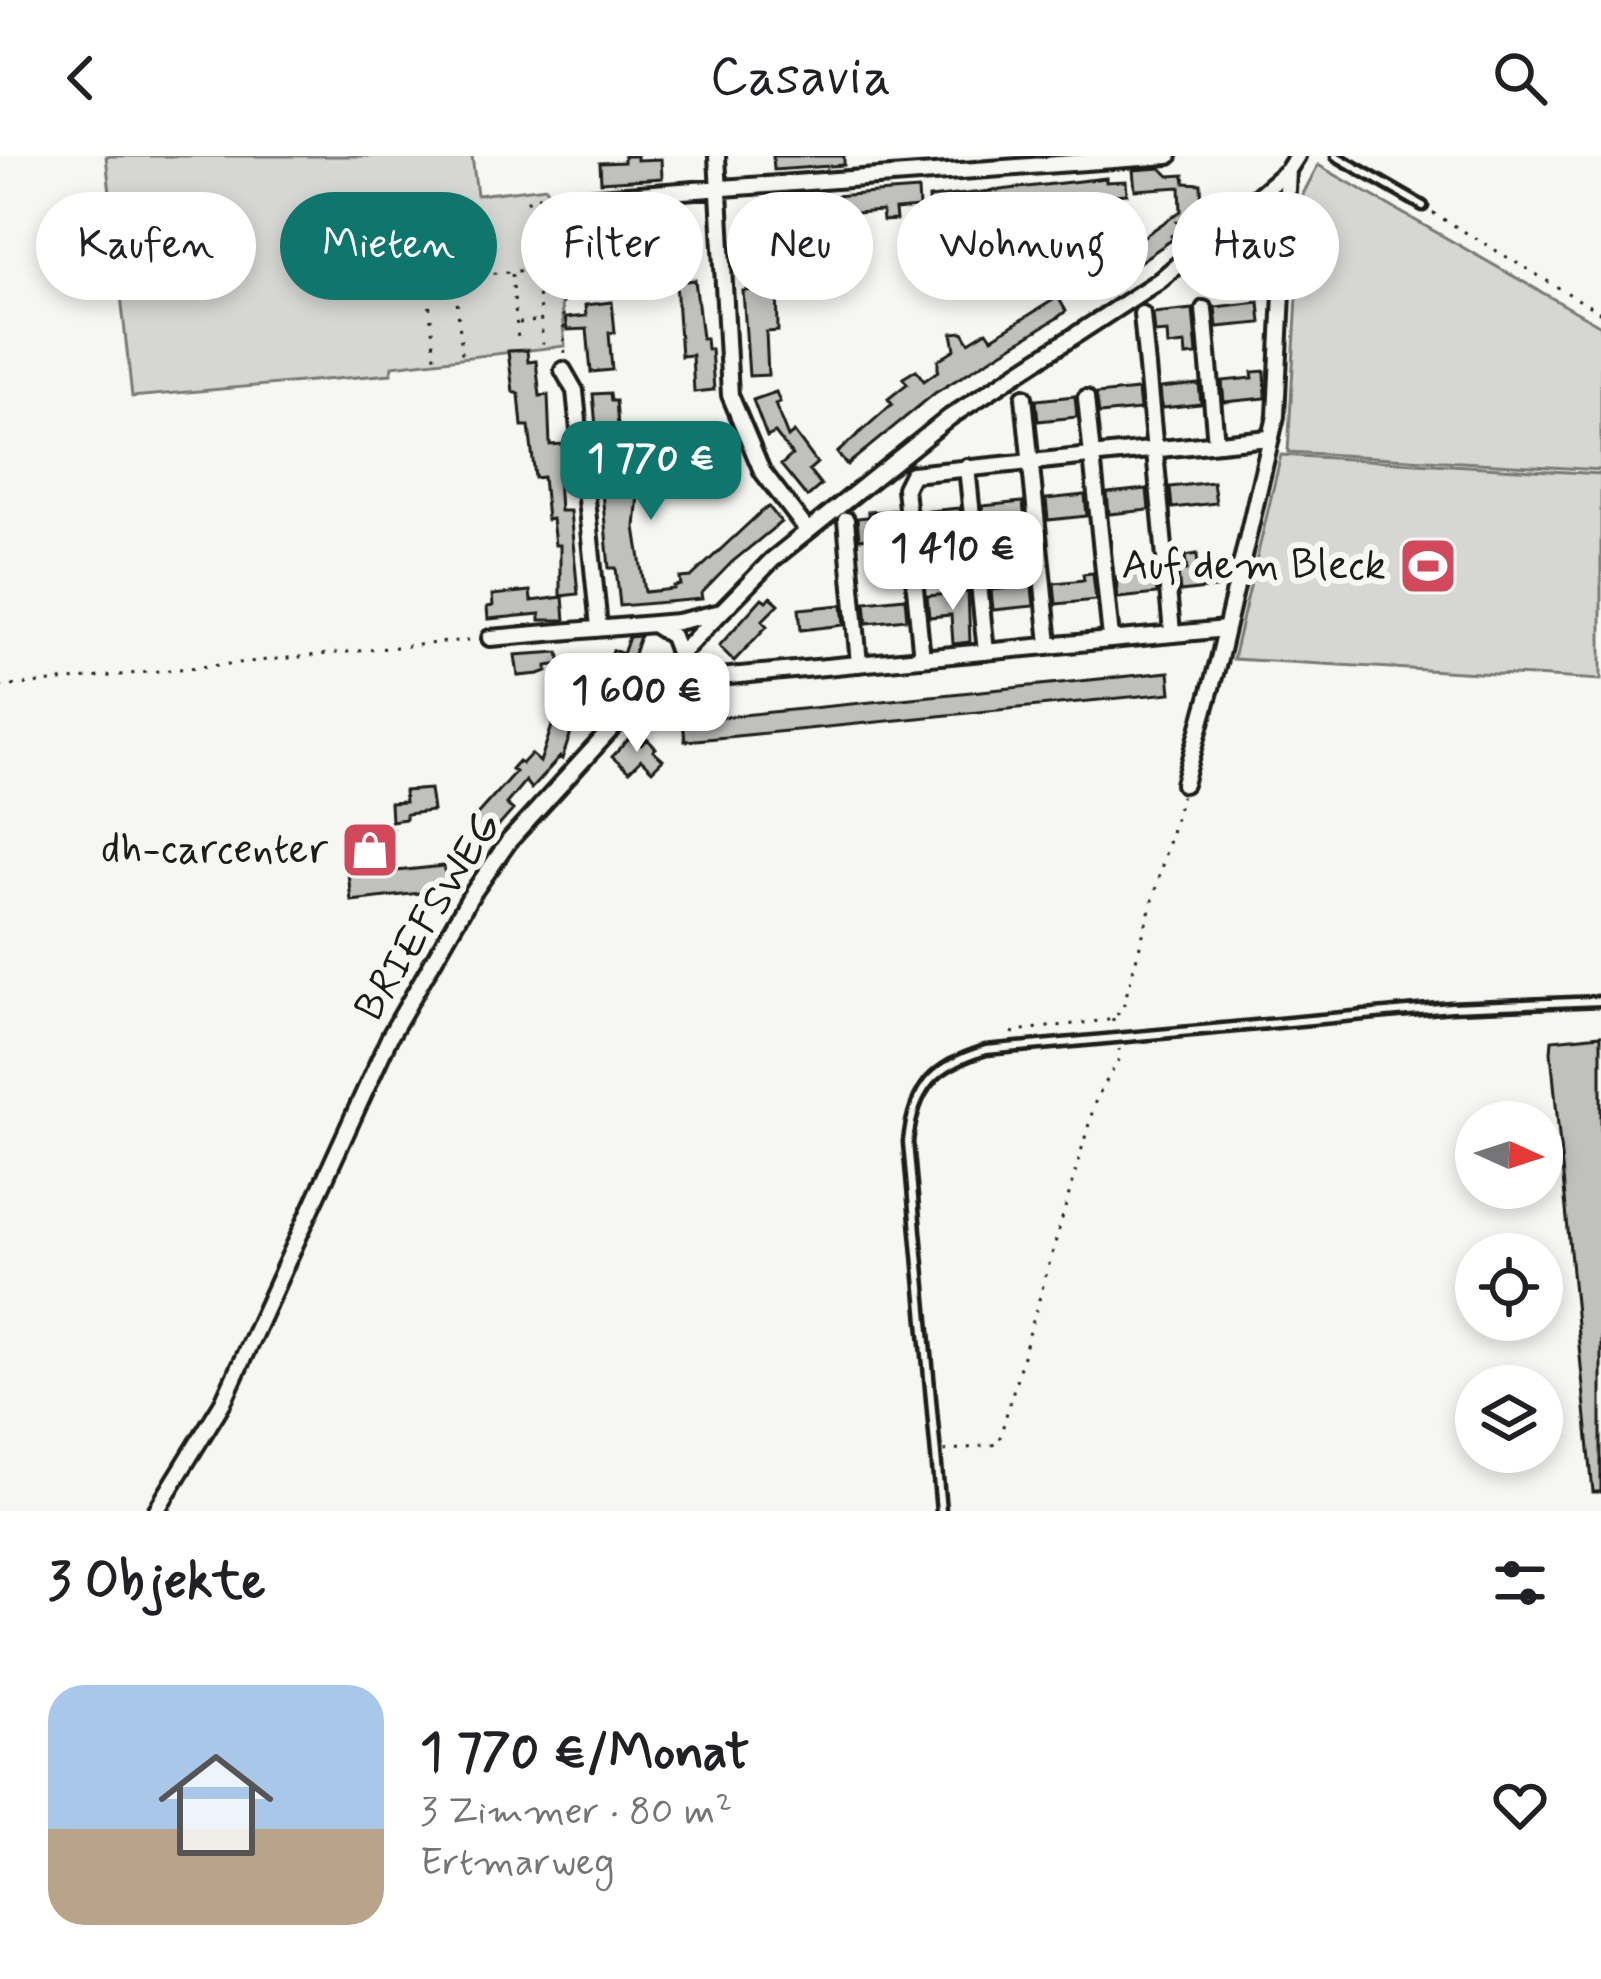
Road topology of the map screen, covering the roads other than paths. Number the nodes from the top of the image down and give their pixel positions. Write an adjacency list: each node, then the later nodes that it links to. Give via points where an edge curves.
1 (718, 156): 7 (street)
2 (1169, 156): 5 (street)
3 (1297, 156): 6 (street, BRIEFSWEG)
4 (1336, 156): 9 (lane)
5 (1035, 161): 7 (street)
6 (1288, 170): 15 (street, via 1279,391); 22 (street, BRIEFSWEG, via 1160,280 950,417)
7 (719, 188): 8 (street); 22 (street, via 730,395 762,471)
8 (664, 192)
9 (1423, 206)
10 (1204, 309): 16 (street)
11 (1142, 314): 17 (street)
12 (562, 370): 25 (street, via 575,392)
13 (1024, 397): 19 (street)
14 (1087, 398): 18 (street)
15 (1269, 438): 16 (street); 26 (street)
16 (1216, 443): 17 (street)
17 (1155, 450): 18 (street); 27 (street)
18 (1093, 456): 19 (street); 29 (street)
19 (1030, 461): 20 (street); 30 (street)
20 (967, 467): 31 (street); 33 (street, via 907,477)
21 (846, 520): 34 (street)
22 (808, 530): 23 (street, BRIEFSWEG)
23 (722, 611): 24 (street); 32 (street, BRIEFSWEG)
24 (653, 624): 25 (street); 32 (street, via 672,636)
25 (599, 627): 28 (street)
26 (1226, 628): 27 (street); 36 (street)
27 (1172, 632): 29 (street)
28 (490, 638)
29 (1111, 638): 30 (street)
30 (1048, 644): 31 (street)
31 (986, 652): 33 (street)
32 (679, 655): 35 (street, BRIEFSWEG)
33 (922, 658): 34 (street)
34 (859, 664): 35 (street, via 677,681)
35 (664, 670): 38 (street, BRIEFSWEG, via 509,841 446,935 371,1074 223,1402)
36 (1184, 784)
37 (1601, 1001): 39 (lane, via 1450,1007 986,1050 929,1078 911,1114 909,1172)
38 (156, 1511)
39 (941, 1511)

